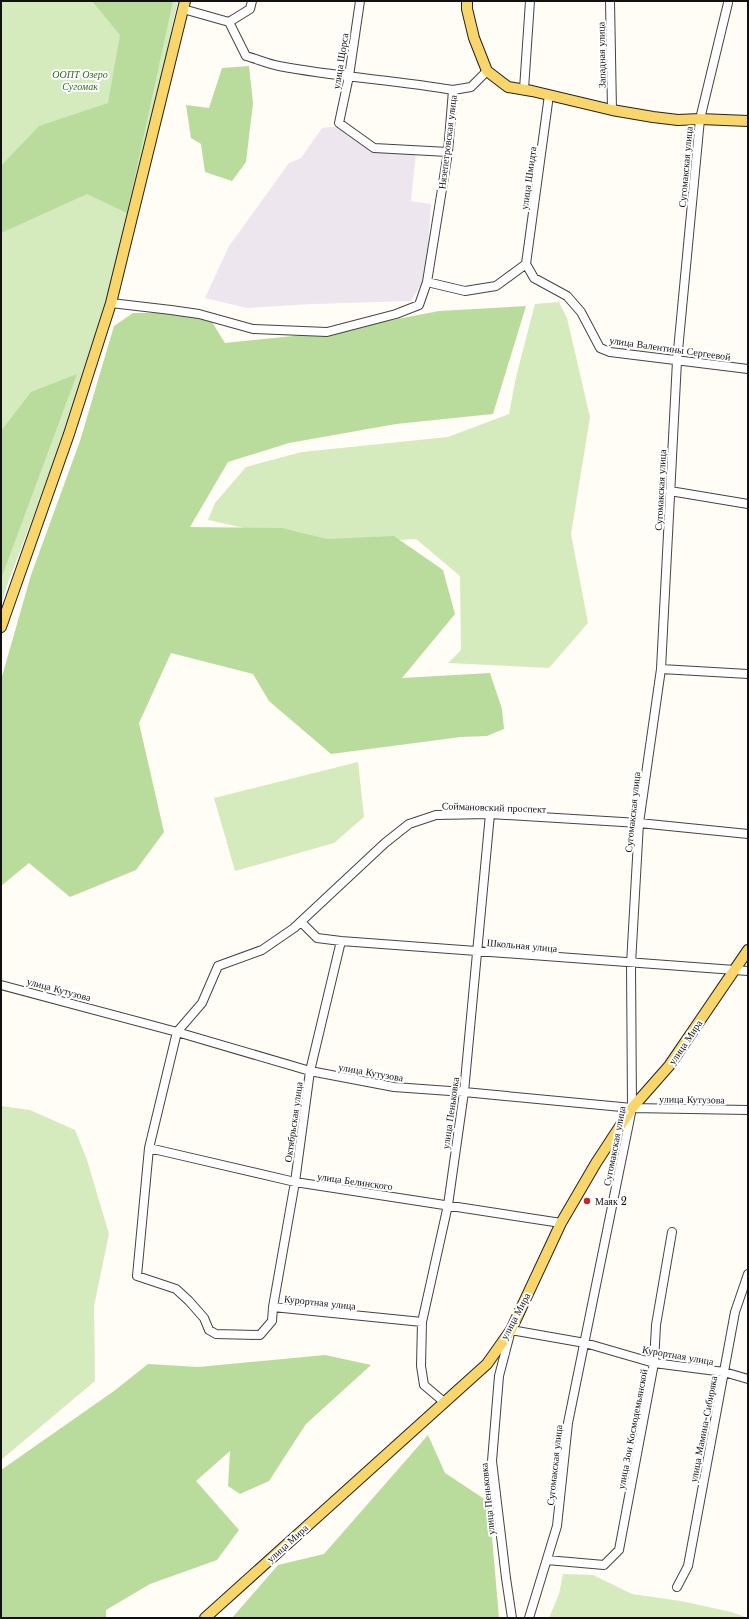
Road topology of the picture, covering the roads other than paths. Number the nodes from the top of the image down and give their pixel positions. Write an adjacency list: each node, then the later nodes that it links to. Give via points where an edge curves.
1 (252, 1): 8 (street, via 250,9)
2 (360, 1): 10 (street, улица Щорса)
3 (467, 1): 9 (main road, via 474,38)
4 (530, 1): 11 (street)
5 (610, 1): 14 (street, Западная улица)
6 (728, 3): 15 (street, Сугомакская улица)
7 (184, 5): 8 (street); 20 (main road)
8 (229, 22): 10 (street, via 246,56 278,66)
9 (487, 71): 11 (main road, via 508,87); 12 (street, Нязепетровская улица, via 471,87)
10 (349, 76): 12 (street); 17 (street, улица Щорса, via 339,123 374,148)
11 (524, 89): 13 (main road)
12 (453, 90): 17 (street, Нязепетровская улица)
13 (549, 95): 14 (main road); 18 (street, улица Шмидта)
14 (612, 110): 15 (main road, via 678,120)
15 (700, 119): 16 (main road); 21 (street, Сугомакская улица)
16 (748, 121)
17 (448, 152): 19 (street, Нязепетровская улица)
18 (526, 264): 19 (street, via 496,286 465,291); 21 (street, улица Валентины Сергеевой, via 534,278 567,296 581,312 600,348 610,352)
19 (427, 282): 20 (street, via 419,306 327,332 253,329 199,314)
20 (111, 303): 25 (main road, via 69,434)
21 (677, 361): 22 (street, улица Валентины Сергеевой); 23 (street, Сугомакская улица)
22 (748, 370)
23 (670, 491): 24 (street); 26 (street, Сугомакская улица)
24 (748, 504)
25 (1, 627)
26 (661, 669): 27 (street); 29 (street, Сугомакская улица)
27 (748, 674)
28 (490, 814): 29 (street, Соймановский проспект); 31 (street, Соймановский проспект, via 436,815 408,824 384,843); 34 (street, улица Пеньковка)
29 (639, 824): 30 (street, Соймановский проспект); 35 (street, Сугомакская улица)
30 (748, 834)
31 (301, 922): 32 (street, Школьная улица, via 317,938); 39 (street, Соймановский проспект, via 262,950 218,966 202,1003)
32 (341, 941): 34 (street, Школьная улица); 40 (street, Октябрьская улица)
33 (748, 950): 36 (main road, улица Мира)
34 (476, 951): 35 (street, Школьная улица); 41 (street, улица Пеньковка)
35 (630, 964): 36 (street, Школьная улица); 42 (street, Сугомакская улица)
36 (735, 969): 37 (street, Школьная улица); 42 (main road, улица Мира, via 669,1066)
37 (748, 971)
38 (1, 985): 39 (street, улица Кутузова)
39 (177, 1032): 40 (street, улица Кутузова); 44 (street)
40 (310, 1071): 41 (street, улица Кутузова, via 394,1088); 45 (street, Октябрьская улица)
41 (464, 1092): 42 (street, улица Кутузова); 46 (street, улица Пеньковка)
42 (632, 1108): 43 (street, улица Кутузова); 47 (main road, улица Мира); 53 (street, Сугомакская улица)
43 (748, 1110)
44 (149, 1148): 45 (street, улица Белинского); 50 (street, Курортная улица, via 137,1276 176,1289 204,1318 209,1330 216,1334 260,1334 272,1322)
45 (295, 1182): 46 (street, улица Белинского); 50 (street, Октябрьская улица)
46 (448, 1204): 47 (street, улица Белинского); 51 (street, улица Пеньковка)
47 (560, 1223): 52 (main road, улица Мира)
48 (672, 1232): 54 (street, улица Зои Космодемьянской, via 656,1325)
49 (748, 1274): 55 (street, улица Мамина-Сибиряка, via 735,1312)
50 (273, 1307): 51 (street, Курортная улица)
51 (422, 1322): 57 (street, улица Пеньковка, via 421,1366 424,1385)
52 (511, 1330): 53 (street, Курортная улица); 57 (main road, улица Мира, via 487,1364); 61 (street, улица Пеньковка, via 499,1376 492,1461)
53 (585, 1343): 54 (street, Курортная улица); 58 (street, Сугомакская улица, via 568,1423 557,1526)
54 (654, 1363): 55 (street, Курортная улица); 58 (street, улица Зои Космодемьянской, via 619,1550 604,1565)
55 (724, 1372): 56 (street, Курортная улица); 59 (street, улица Мамина-Сибиряка, via 688,1566)
56 (748, 1378)
57 (444, 1402): 60 (main road, улица Мира)
58 (547, 1560): 62 (street, Сугомакская улица)
59 (677, 1587)
60 (207, 1618)
61 (512, 1618)
62 (529, 1618)

